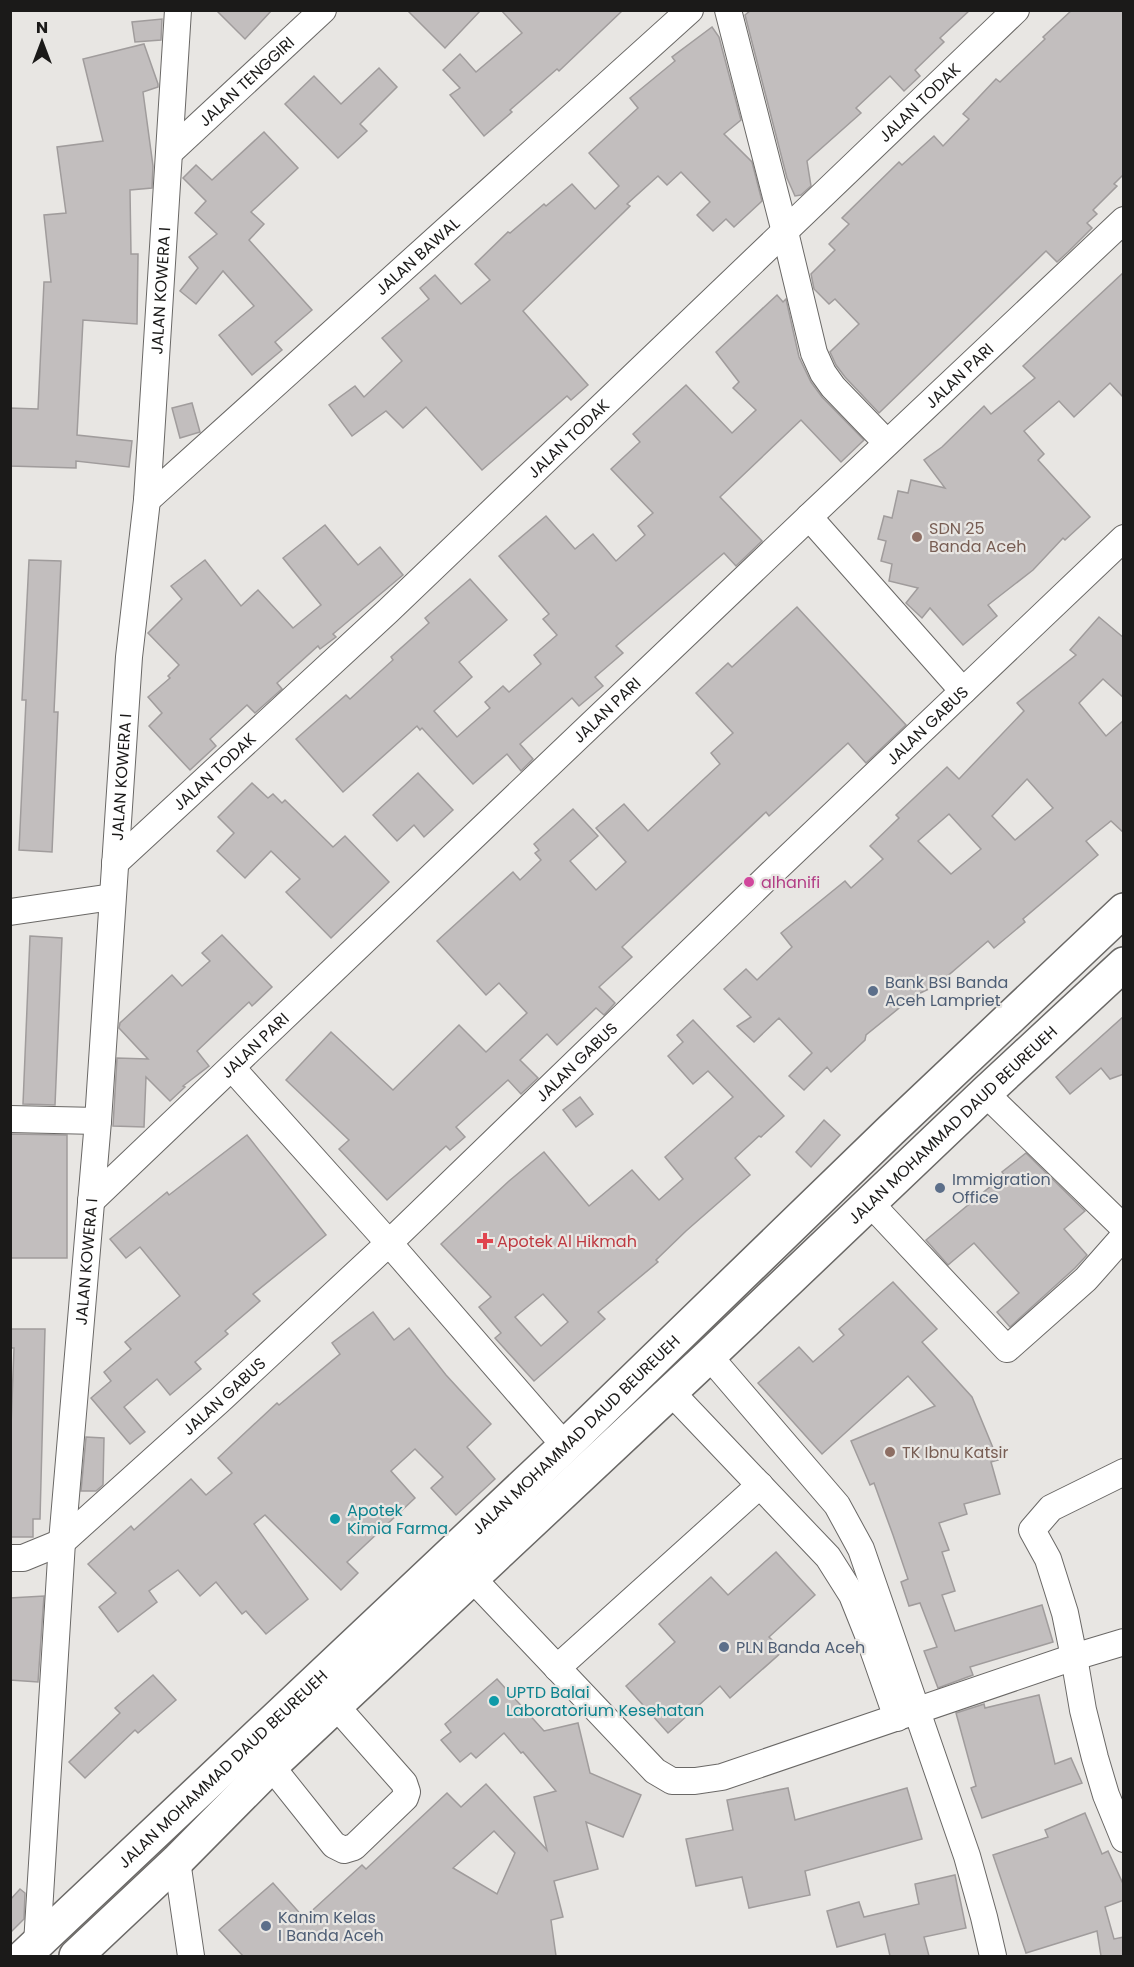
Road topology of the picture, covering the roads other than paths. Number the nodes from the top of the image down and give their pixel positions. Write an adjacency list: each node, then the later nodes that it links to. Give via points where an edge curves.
1 (178, 10): 6 (street, JALAN KOWERA I)
2 (323, 10): 6 (street, JALAN TENGGIRI)
3 (690, 10): 10 (street, JALAN BAWAL)
4 (728, 10): 8 (street)
5 (1016, 10): 8 (street, JALAN TODAK)
6 (170, 152): 10 (street, JALAN KOWERA I)
7 (1124, 220): 9 (street, JALAN PARI)
8 (785, 232): 9 (street, via 818,361 833,387); 14 (street, JALAN TODAK, via 388,611)
9 (887, 443): 11 (street, JALAN PARI)
10 (147, 500): 14 (street, JALAN KOWERA I, via 129,657)
11 (809, 517): 13 (street); 19 (street, JALAN PARI)
12 (1124, 538): 13 (street, JALAN GABUS)
13 (963, 691): 27 (street, JALAN GABUS)
14 (115, 863): 15 (street, JALAN KOWERA I)
15 (112, 897): 17 (street); 22 (street, JALAN KOWERA I)
16 (1124, 910): 30 (highway, JALAN MOHAMMAD DAUD BEUREUEH)
17 (10, 912)
18 (1120, 974): 20 (highway, JALAN MOHAMMAD DAUD BEUREUEH)
19 (232, 1068): 23 (street, JALAN PARI); 27 (street)
20 (985, 1093): 24 (highway, JALAN MOHAMMAD DAUD BEUREUEH); 25 (street)
21 (10, 1119): 22 (street)
22 (98, 1121): 23 (street, JALAN KOWERA I)
23 (91, 1202): 33 (street, JALAN KOWERA I)
24 (870, 1203): 26 (street, via 1007,1349 1086,1279); 28 (highway, JALAN MOHAMMAD DAUD BEUREUEH)
25 (1124, 1228)
26 (1124, 1236)
27 (389, 1243): 30 (street); 33 (street, JALAN GABUS)
28 (709, 1356): 29 (highway, JALAN MOHAMMAD DAUD BEUREUEH); 40 (street, via 837,1505 861,1549)
29 (670, 1392): 32 (street); 35 (highway, JALAN MOHAMMAD DAUD BEUREUEH)
30 (565, 1446): 44 (highway, JALAN MOHAMMAD DAUD BEUREUEH)
31 (1124, 1472): 37 (street, via 1051,1508 1032,1530 1048,1559)
32 (760, 1485): 38 (street); 40 (street, via 828,1557 852,1595)
33 (62, 1542): 34 (street, JALAN GABUS, via 23,1558); 44 (street, JALAN KOWERA I)
34 (10, 1558)
35 (472, 1578): 38 (street); 39 (highway, JALAN MOHAMMAD DAUD BEUREUEH)
36 (1124, 1642): 37 (street)
37 (1074, 1657): 40 (street); 42 (street, via 1095,1758)
38 (557, 1668): 40 (street, via 655,1771 672,1780 722,1777)
39 (336, 1706): 41 (highway, JALAN MOHAMMAD DAUD BEUREUEH); 41 (street, via 404,1783 407,1792 354,1847 344,1850 334,1845)
40 (907, 1714): 47 (street, via 968,1856)
41 (271, 1766): 43 (highway, JALAN MOHAMMAD DAUD BEUREUEH)
42 (1124, 1839)
43 (177, 1861): 45 (highway, JALAN MOHAMMAD DAUD BEUREUEH); 46 (street)
44 (30, 1950)
45 (76, 1956)
46 (191, 1956)
47 (993, 1956)

